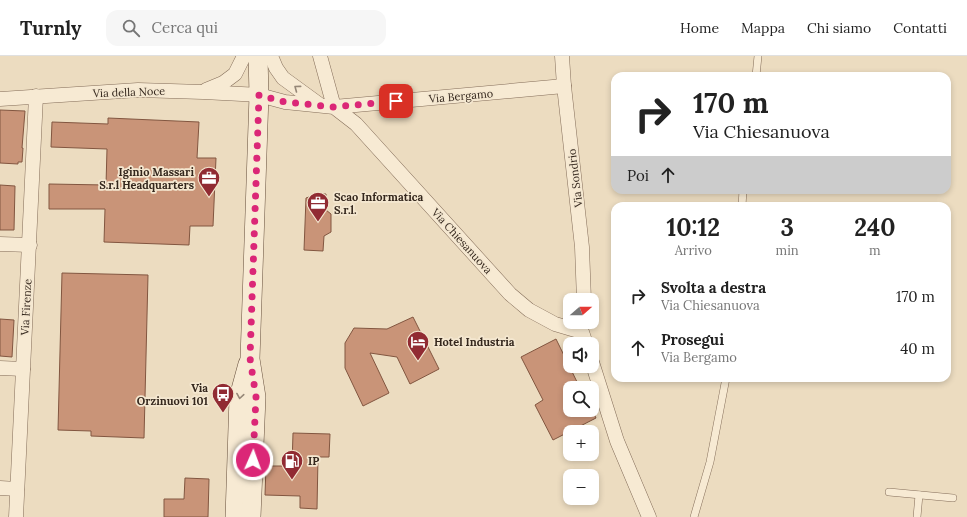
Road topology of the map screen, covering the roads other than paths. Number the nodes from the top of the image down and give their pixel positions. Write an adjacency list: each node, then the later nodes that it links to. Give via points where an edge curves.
1 (244, 56): 9 (street, via 235,74)
2 (258, 56): 10 (main road)
3 (271, 56): 13 (street, one-way to 3, via 283,78)
4 (320, 56): 14 (street)
5 (562, 56): 8 (street, Via Sondrio)
6 (758, 56): 7 (lane)
7 (756, 72)
8 (564, 86): 14 (street, Via Bergamo); 17 (street, Via Sondrio, via 580,219)
9 (203, 92): 10 (street, Via della Noce); 11 (street, Via della Noce, via 138,90)
10 (259, 95): 13 (street, Via Chiesanuova, via 285,102); 19 (main road)
11 (36, 96): 12 (street, Via della Noce); 16 (street, Via Firenze)
12 (0, 99)
13 (320, 105): 14 (street, Via Chiesanuova)
14 (334, 107): 18 (street, Via Chiesanuova, via 356,124 510,294 529,310 555,324)
15 (0, 244): 16 (street)
16 (30, 245): 21 (street, Via Firenze)
17 (584, 293)
18 (584, 333)
19 (250, 358): 30 (main road, one-way to 30, via 239,396); 31 (main road, via 256,397)
20 (0, 368): 21 (street)
21 (23, 369): 25 (street, Via Firenze)
22 (595, 373): 32 (street, via 617,441)
23 (725, 382): 33 (lane, via 710,462)
24 (0, 488): 25 (street)
25 (17, 489): 29 (street, Via Firenze)
26 (889, 492): 27 (lane)
27 (919, 495): 28 (lane); 34 (lane)
28 (953, 498)
29 (16, 517)
30 (235, 517)
31 (251, 517)
32 (649, 517)
33 (694, 517)
34 (917, 517)

